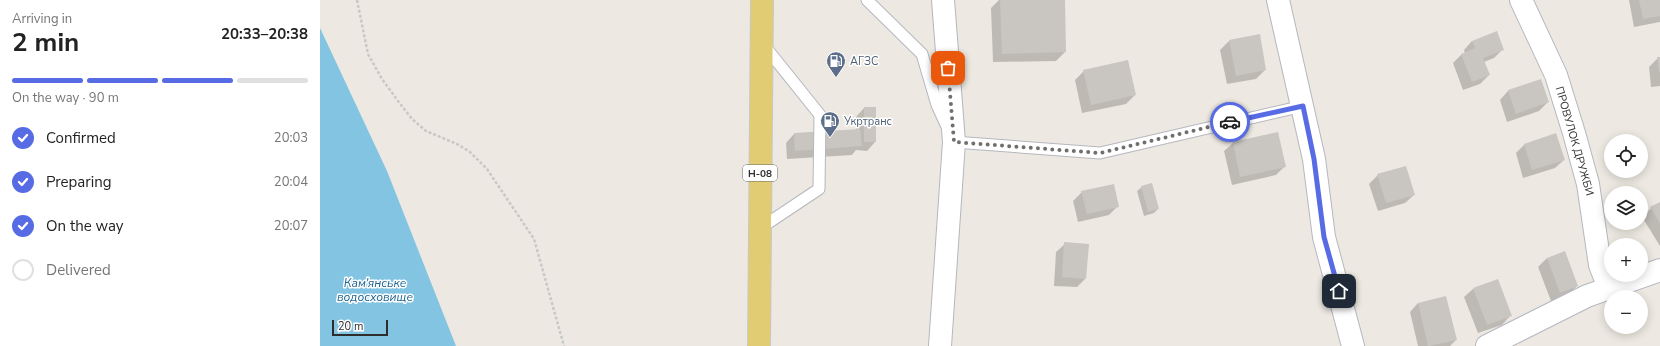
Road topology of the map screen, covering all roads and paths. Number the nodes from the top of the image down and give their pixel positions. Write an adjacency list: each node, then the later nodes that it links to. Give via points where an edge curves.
1 (357, 0): 13 (path, via 368,54 398,101 412,119 426,131 470,152 487,169 534,239)
2 (762, 0): 7 (main road, Н-08)
3 (867, 0): 9 (lane, via 922,54 937,105)
4 (943, 0): 9 (street)
5 (1278, 0): 8 (street)
6 (1521, 0): 12 (street, ПРОВУЛОК ДРУЖБИ, via 1556,75 1574,133 1588,184 1600,265)
7 (763, 44): 10 (main road, Н-08); 10 (lane, via 820,115 819,189)
8 (1303, 106): 9 (lane, via 1100,153); 16 (street, via 1314,159 1324,237)
9 (954, 142): 15 (street)
10 (759, 230): 14 (main road, Н-08)
11 (1660, 270): 12 (street)
12 (1609, 288): 17 (street, via 1587,296)
13 (564, 346)
14 (759, 346)
15 (940, 346)
16 (1353, 346)
17 (1486, 346)

